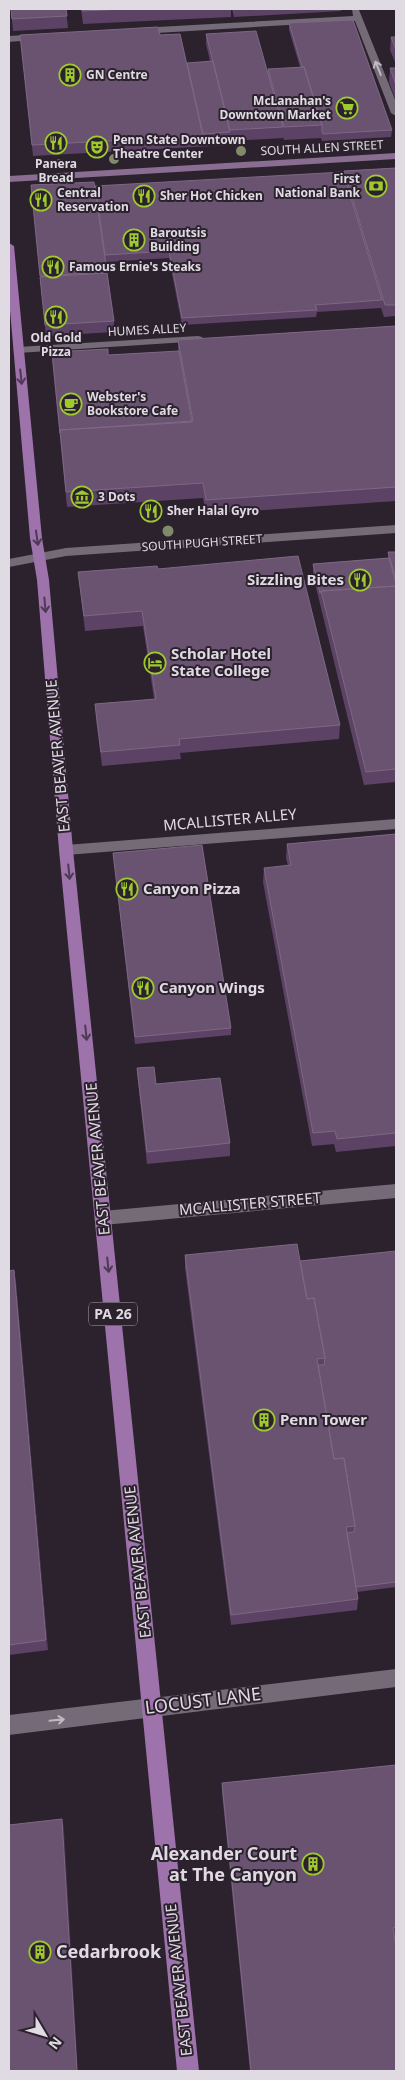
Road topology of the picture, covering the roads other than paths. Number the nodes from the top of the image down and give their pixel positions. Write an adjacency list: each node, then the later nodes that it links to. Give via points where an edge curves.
1 (356, 13): 2 (street); 5 (street, one-way to 1)
2 (129, 31)
3 (48, 36): 4 (street)
4 (9, 39)
5 (396, 113)
6 (396, 156): 7 (street, SOUTH ALLEN STREET)
7 (9, 179)
8 (9, 246): 10 (main road, EAST BEAVER AVENUE / PA 26)
9 (207, 338): 10 (street, HUMES ALLEY)
10 (18, 350): 12 (main road, EAST BEAVER AVENUE / PA 26, one-way to 12)
11 (396, 529): 12 (street, SOUTH PUGH STREET, via 66,552)
12 (40, 557): 13 (street, SOUTH PUGH STREET); 15 (main road, EAST BEAVER AVENUE / PA 26, one-way to 15)
13 (9, 563)
14 (396, 824): 15 (street, MCALLISTER ALLEY)
15 (66, 850): 17 (main road, EAST BEAVER AVENUE / PA 26, one-way to 17)
16 (396, 1191): 17 (street, MCALLISTER STREET)
17 (103, 1218): 19 (main road, EAST BEAVER AVENUE / PA 26, one-way to 19)
18 (396, 1678): 19 (street, LOCUST LANE)
19 (152, 1708): 20 (street, LOCUST LANE, one-way to 19); 21 (main road, EAST BEAVER AVENUE / PA 26)
20 (9, 1725)
21 (188, 2071)

